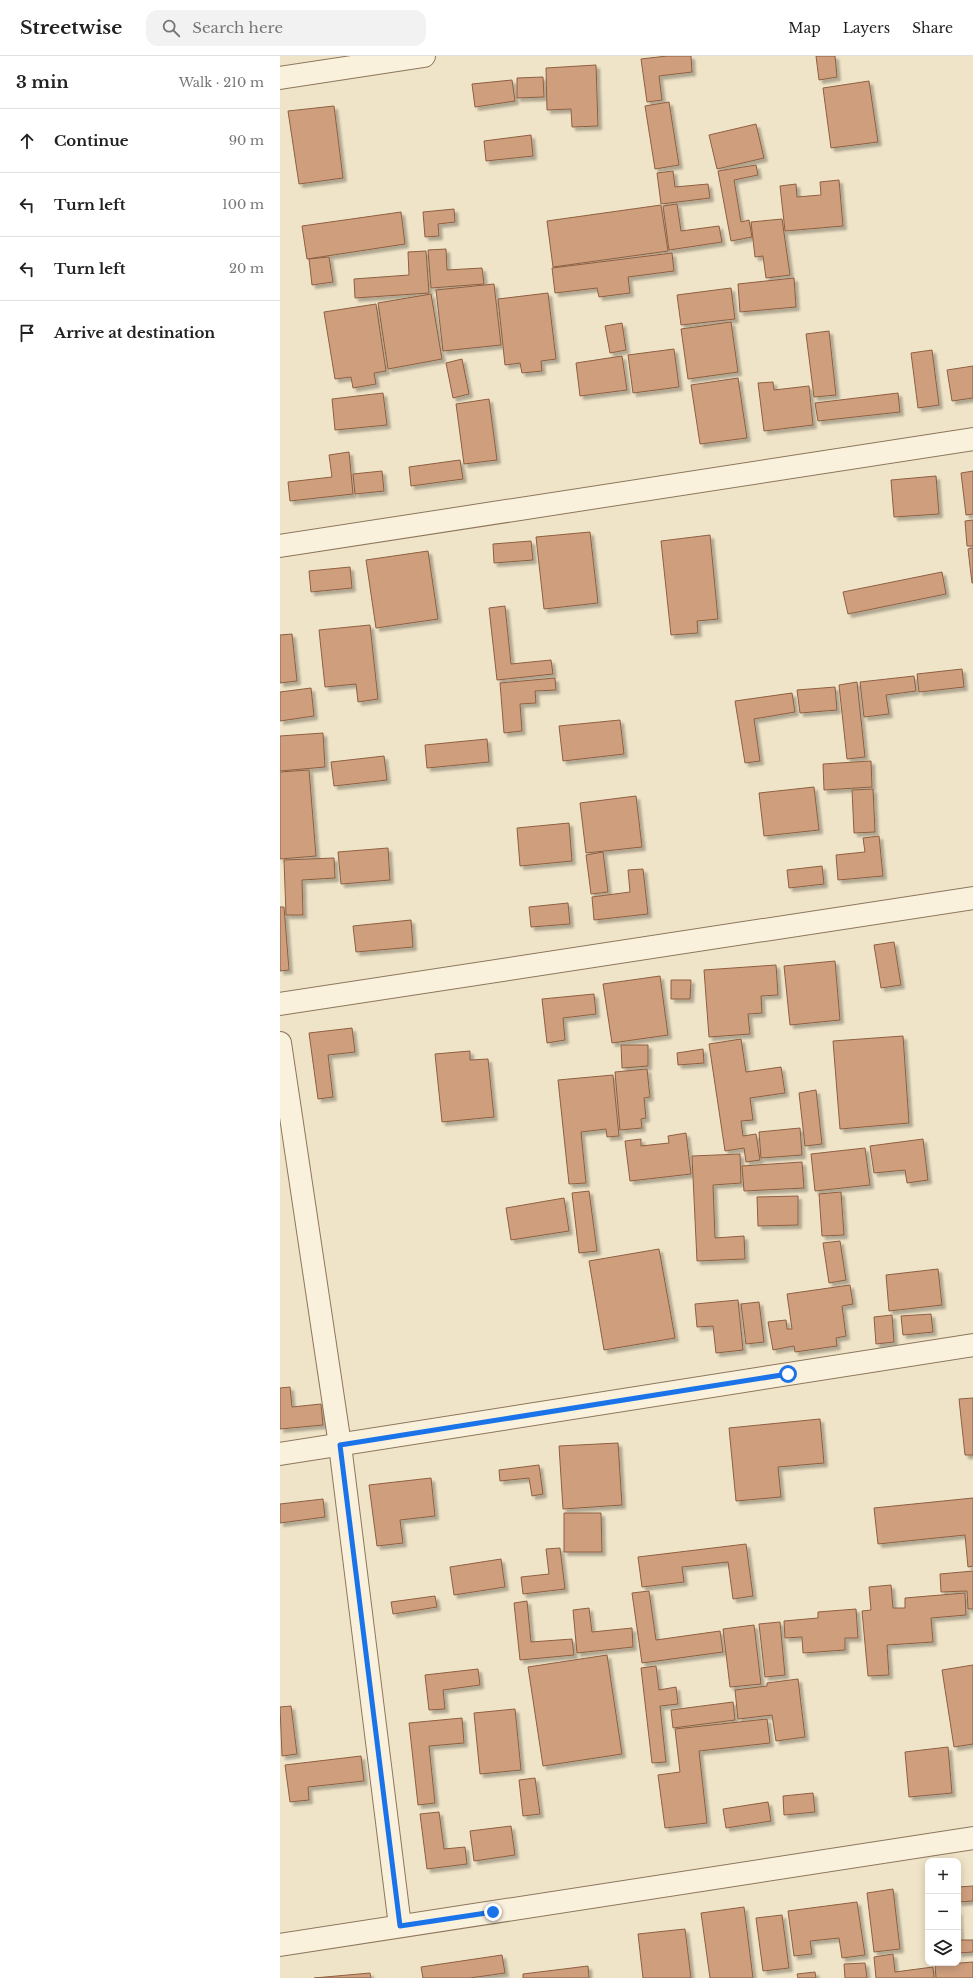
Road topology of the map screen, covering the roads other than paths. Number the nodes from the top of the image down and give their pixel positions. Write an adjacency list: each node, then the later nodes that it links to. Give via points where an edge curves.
1 (424, 56): 2 (street)
2 (280, 78)
3 (973, 439): 4 (street)
4 (280, 546)
5 (973, 898): 6 (street)
6 (280, 1004)
7 (280, 1043): 9 (street)
8 (973, 1345): 9 (street)
9 (340, 1445): 10 (street); 12 (street)
10 (280, 1454)
11 (973, 1838): 12 (street)
12 (400, 1926): 13 (street)
13 (280, 1945)

